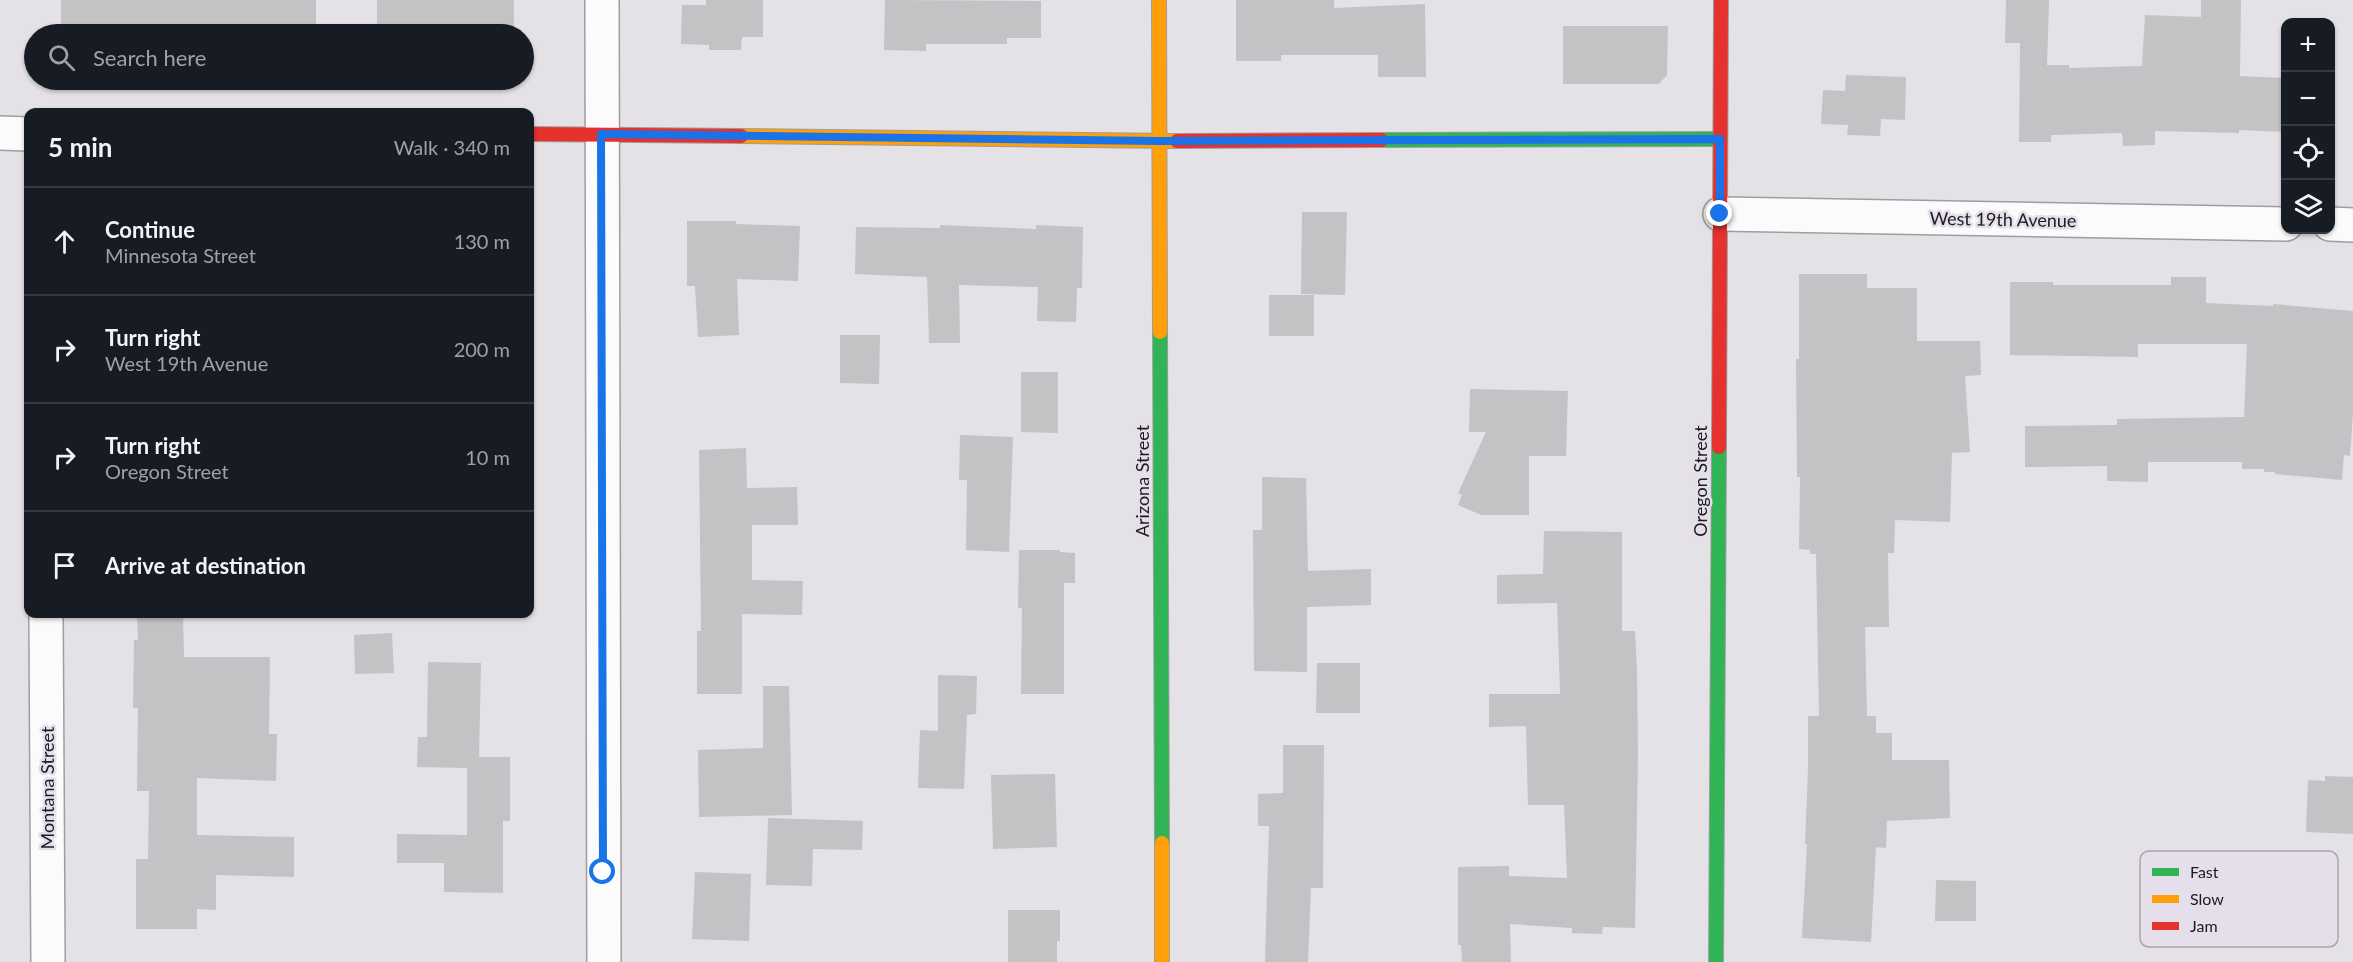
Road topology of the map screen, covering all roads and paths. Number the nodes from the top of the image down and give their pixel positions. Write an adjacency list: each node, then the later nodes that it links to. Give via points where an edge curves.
1 (602, 0): 7 (street)
2 (1159, 0): 9 (street, Arizona Street)
3 (1721, 0): 8 (street, Oregon Street)
4 (0, 133): 5 (street)
5 (24, 134)
6 (534, 134): 7 (street)
7 (601, 134): 9 (street); 16 (street)
8 (1720, 139): 9 (street); 10 (street, Oregon Street)
9 (1159, 141): 17 (street, Arizona Street)
10 (1720, 214): 11 (street, West 19th Avenue); 18 (street, Oregon Street)
11 (2281, 224)
12 (2335, 224): 13 (street)
13 (2353, 225)
14 (46, 618): 15 (street, Montana Street)
15 (48, 962)
16 (604, 962)
17 (1161, 962)
18 (1716, 962)

